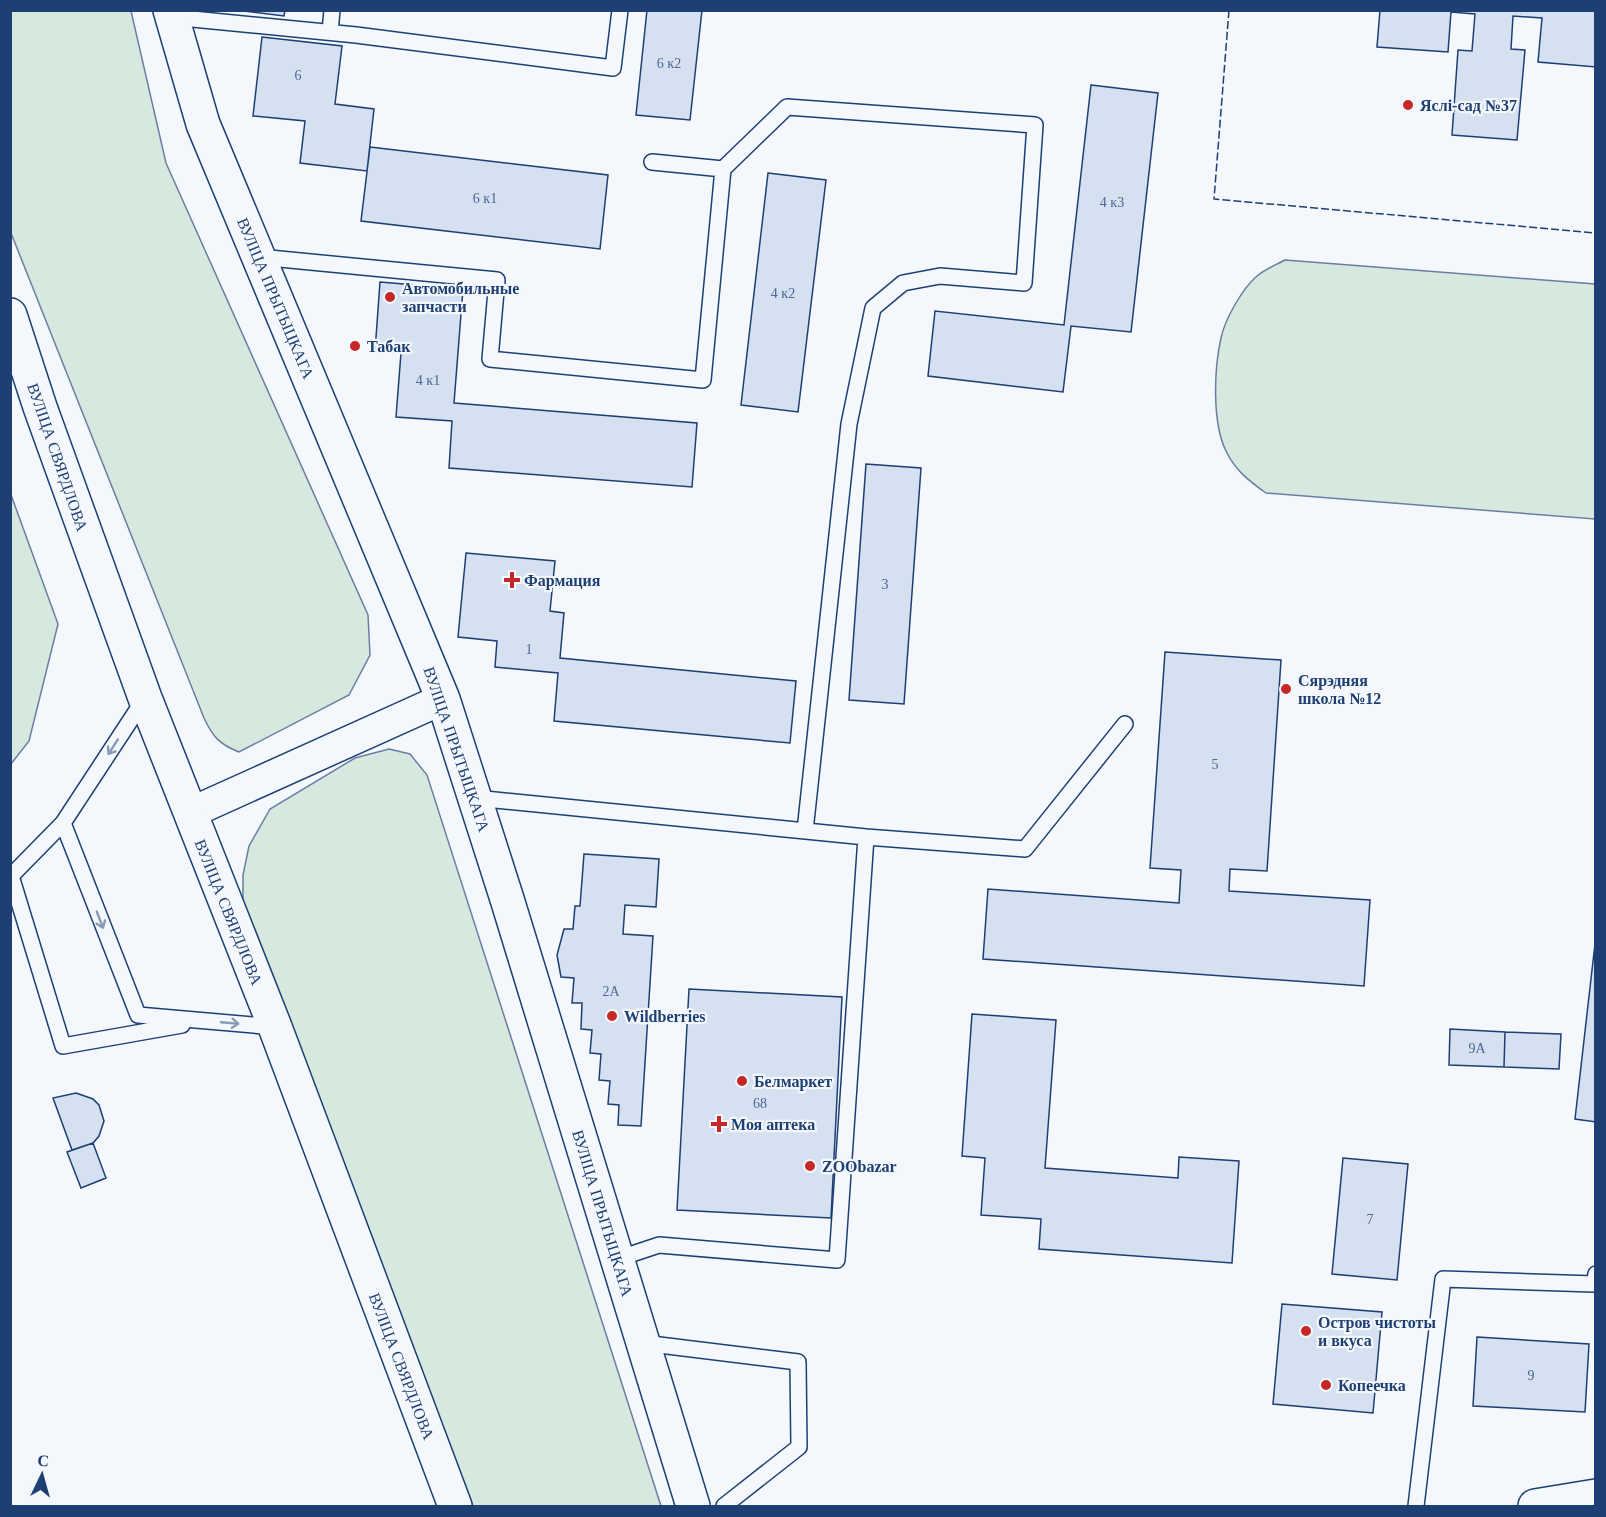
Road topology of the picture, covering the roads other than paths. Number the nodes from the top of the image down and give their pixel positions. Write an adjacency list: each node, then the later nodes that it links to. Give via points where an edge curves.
1 (332, 10): 4 (lane)
2 (620, 10): 4 (lane, via 613,68)
3 (171, 14): 4 (lane); 7 (street, ВУЛІЦА ПРЫТЫЦКАГА, via 203,124)
4 (330, 33)
5 (652, 162): 6 (lane)
6 (723, 169): 7 (lane, via 703,380 490,359 497,280); 15 (lane, via 787,106 1035,125 1023,282 940,276 903,283 873,308 849,424)
7 (259, 257): 10 (street, ВУЛІЦА ПРЫТЫЦКАГА)
8 (10, 315): 9 (street, ВУЛІЦА СВЯРДЛОВА)
9 (145, 698): 13 (street, ВУЛІЦА СВЯРДЛОВА); 14 (lane, one-way to 14)
10 (443, 699): 12 (street, ВУЛІЦА ПРЫТЫЦКАГА); 13 (street)
11 (1125, 724): 16 (lane, via 1025,849)
12 (475, 798): 15 (lane); 19 (street, ВУЛІЦА ПРЫТЫЦКАГА)
13 (190, 813): 18 (street, ВУЛІЦА СВЯРДЛОВА)
14 (63, 823): 17 (lane, one-way to 17, via 138,1015); 17 (lane, via 11,876 63,1046)
15 (805, 831): 16 (lane)
16 (866, 837): 19 (lane, via 837,1260 659,1245)
17 (204, 1021): 18 (lane, one-way to 18)
18 (275, 1027): 23 (street, ВУЛІЦА СВЯРДЛОВА)
19 (617, 1259): 21 (street, ВУЛІЦА ПРЫТЫЦКАГА)
20 (1596, 1274): 26 (lane, via 1594,1284 1443,1279)
21 (643, 1343): 24 (street, ВУЛІЦА ПРЫТЫЦКАГА); 25 (lane, via 798,1362 799,1447)
22 (1596, 1496): 27 (street)
23 (455, 1506)
24 (693, 1506)
25 (724, 1506)
26 (1416, 1506)
27 (1535, 1506)

